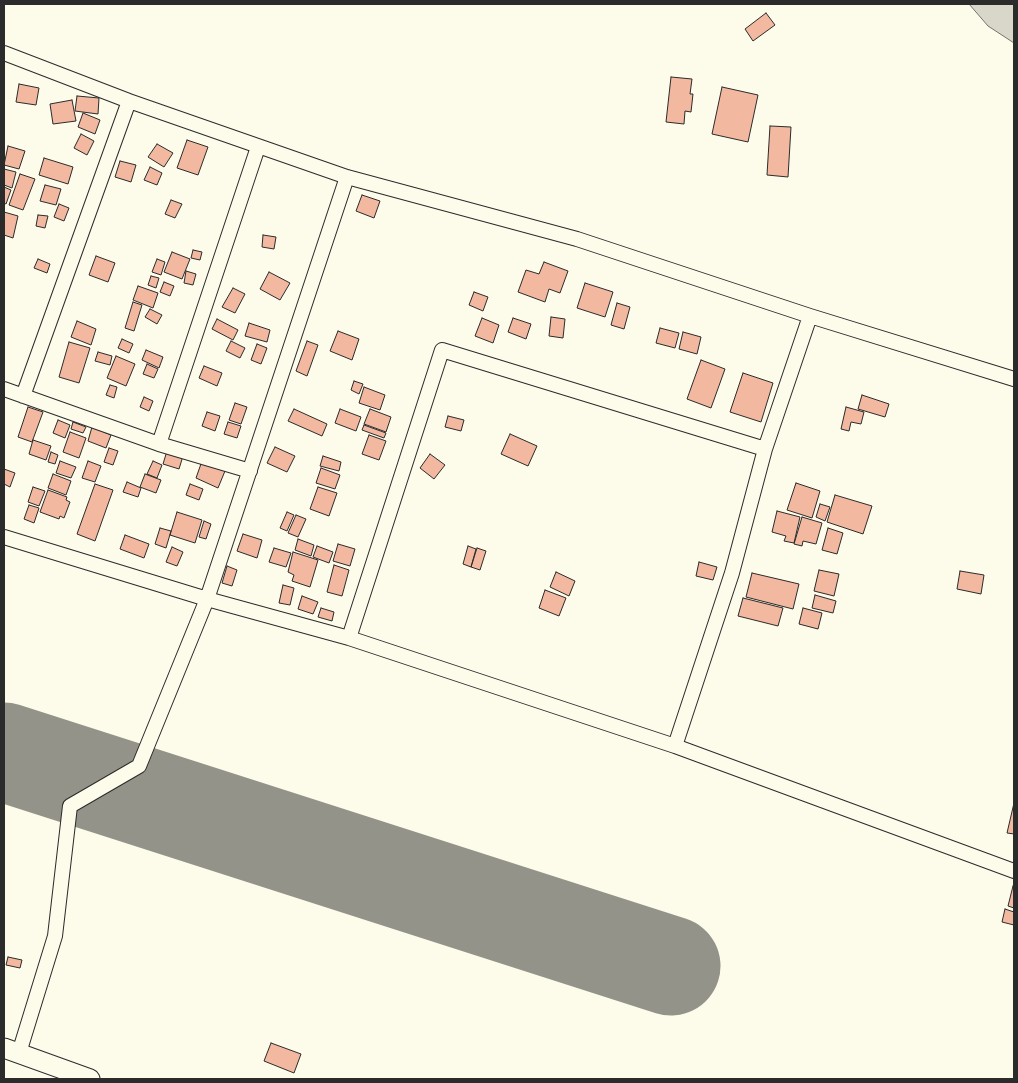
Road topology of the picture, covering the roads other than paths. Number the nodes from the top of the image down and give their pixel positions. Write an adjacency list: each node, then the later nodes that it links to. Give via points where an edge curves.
1 (4, 54): 2 (street)
2 (129, 101): 3 (street); 8 (street)
3 (258, 147): 4 (street); 9 (street)
4 (347, 177): 5 (street, via 577,239); 11 (street)
5 (810, 316): 6 (street); 10 (street)
6 (1014, 379)
7 (4, 389): 8 (street)
8 (23, 396): 9 (street)
9 (160, 444): 11 (street)
10 (765, 449): 14 (street, via 442,350); 15 (street, via 732,573)
11 (250, 471): 13 (street)
12 (4, 537): 13 (street)
13 (207, 598): 14 (street); 17 (street, via 139,766 70,806 55,936)
14 (349, 638): 15 (street)
15 (676, 746): 16 (street)
16 (1014, 871)
17 (11, 1051): 18 (street)
18 (60, 1076): 19 (street)
19 (90, 1079)

